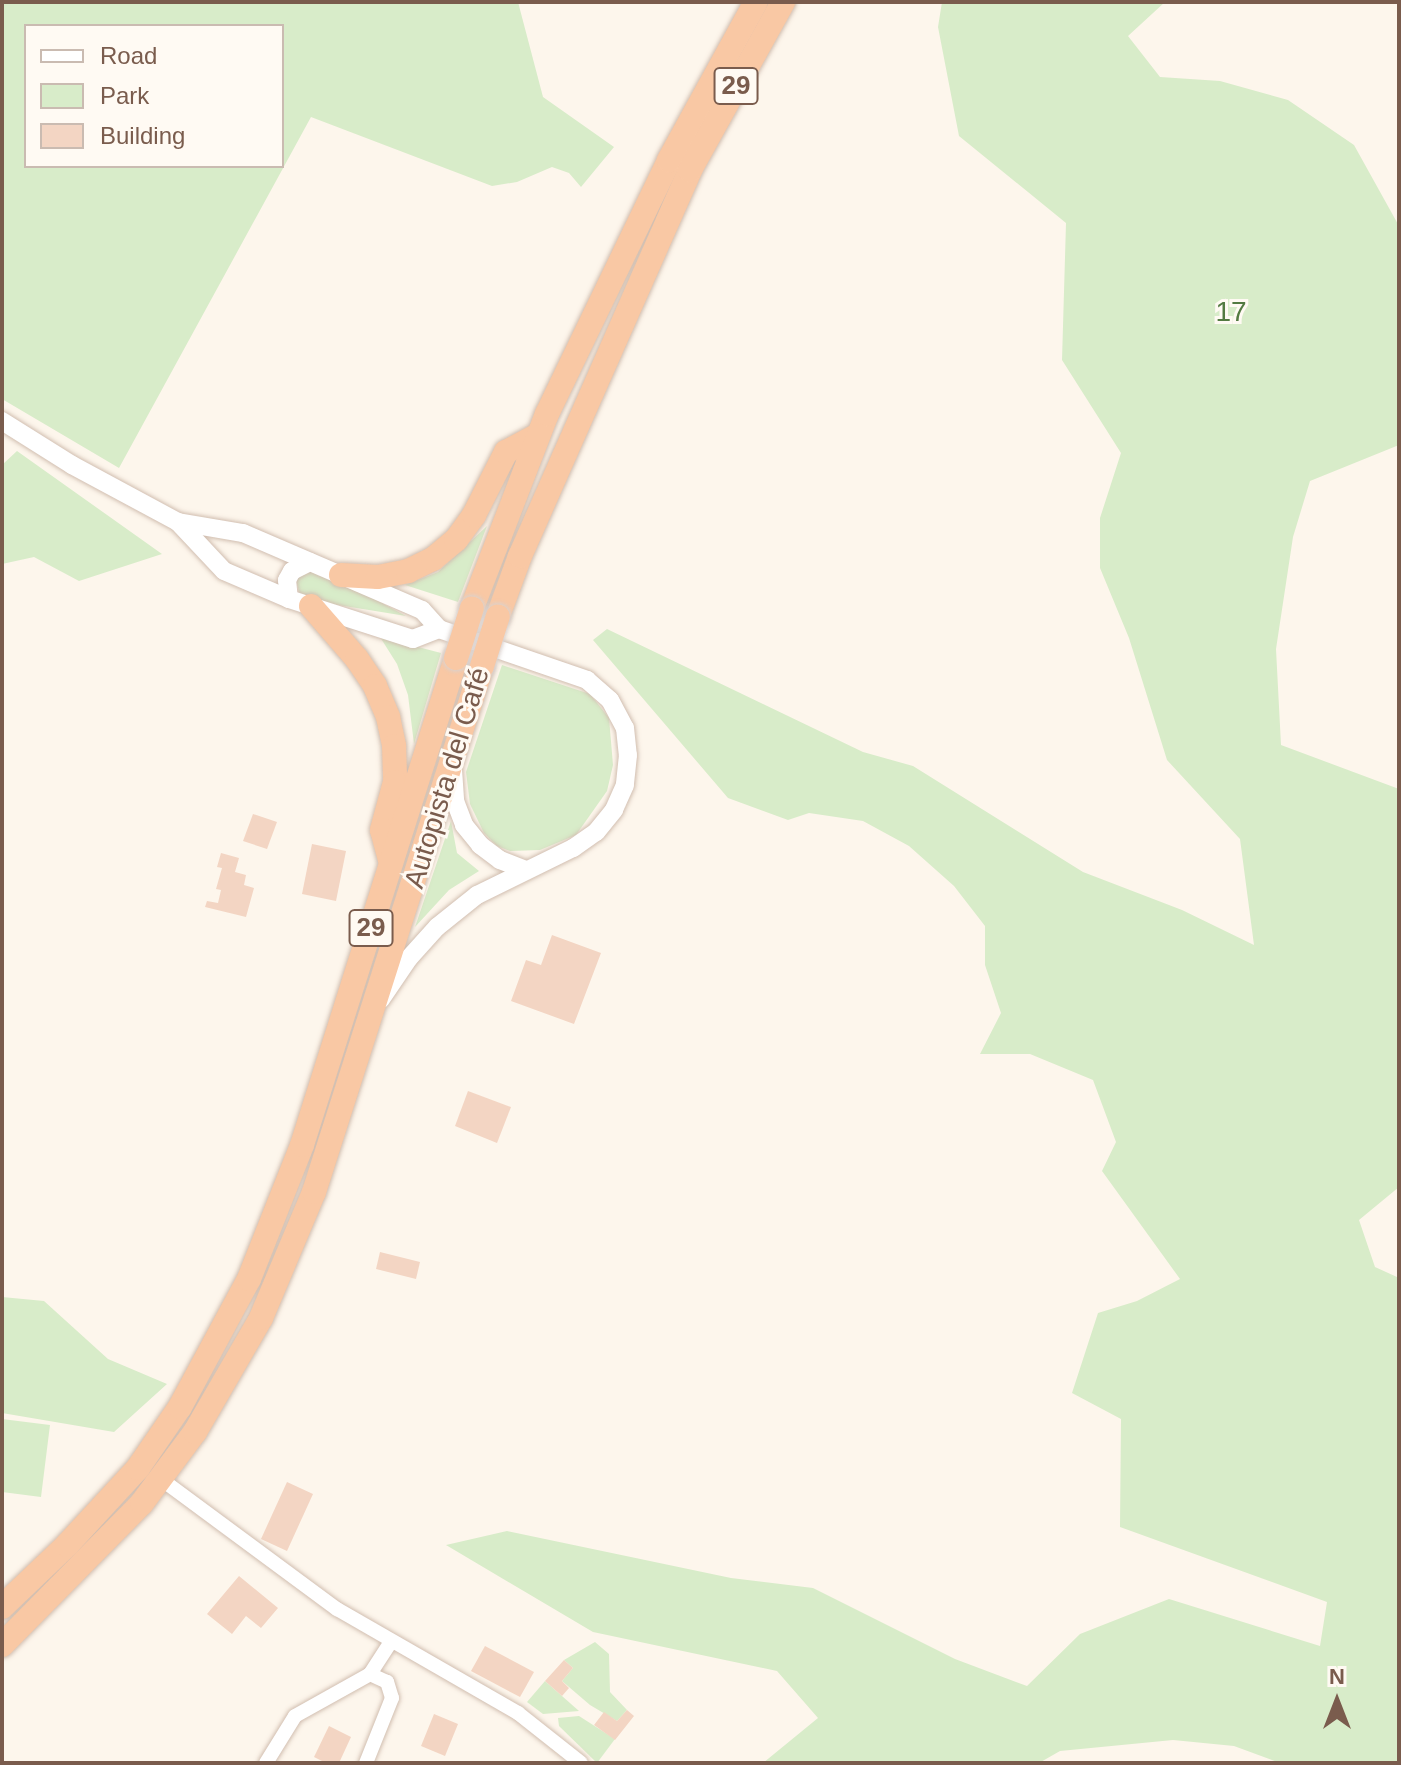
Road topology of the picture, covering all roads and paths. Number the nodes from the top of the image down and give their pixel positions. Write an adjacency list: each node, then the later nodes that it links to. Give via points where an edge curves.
1 (756, 2): 4 (highway, Autopista del Café / 29, via 669,160)
2 (783, 2): 10 (highway, Autopista del Café / 29, bridge, via 690,170 520,556)
3 (2, 421): 5 (street)
4 (538, 435): 7 (highway, via 506,452 474,515 433,559 378,577); 11 (highway, Autopista del Café / 29, bridge, via 472,608)
5 (178, 522): 6 (street, via 243,533); 8 (street, via 224,571)
6 (310, 562): 7 (street); 8 (street, via 287,580)
7 (341, 575): 9 (street, via 422,610)
8 (300, 603): 9 (street, via 413,639); 11 (highway, via 357,659 388,717 395,782 382,830)
9 (439, 629): 12 (street, via 587,680 610,700 625,728 625,785 614,810 573,848)
10 (455, 751): 12 (street, via 455,801 464,825 500,860); 13 (highway, Autopista del Café / 29)
11 (391, 863): 15 (highway, Autopista del Café / 29, via 302,1145 230,1318 138,1468)
12 (524, 869): 13 (street, via 477,895 437,927)
13 (375, 1008): 14 (highway, Autopista del Café / 29, via 314,1192 276,1286 230,1374)
14 (161, 1479): 16 (street, via 277,1567); 17 (highway, Autopista del Café / 29, via 116,1533)
15 (2, 1607)
16 (391, 1642): 18 (street); 21 (street, via 518,1713)
17 (2, 1645)
18 (370, 1674): 19 (street, via 295,1716); 20 (street, via 387,1682 392,1698)
19 (266, 1763)
20 (366, 1763)
21 (581, 1763)

